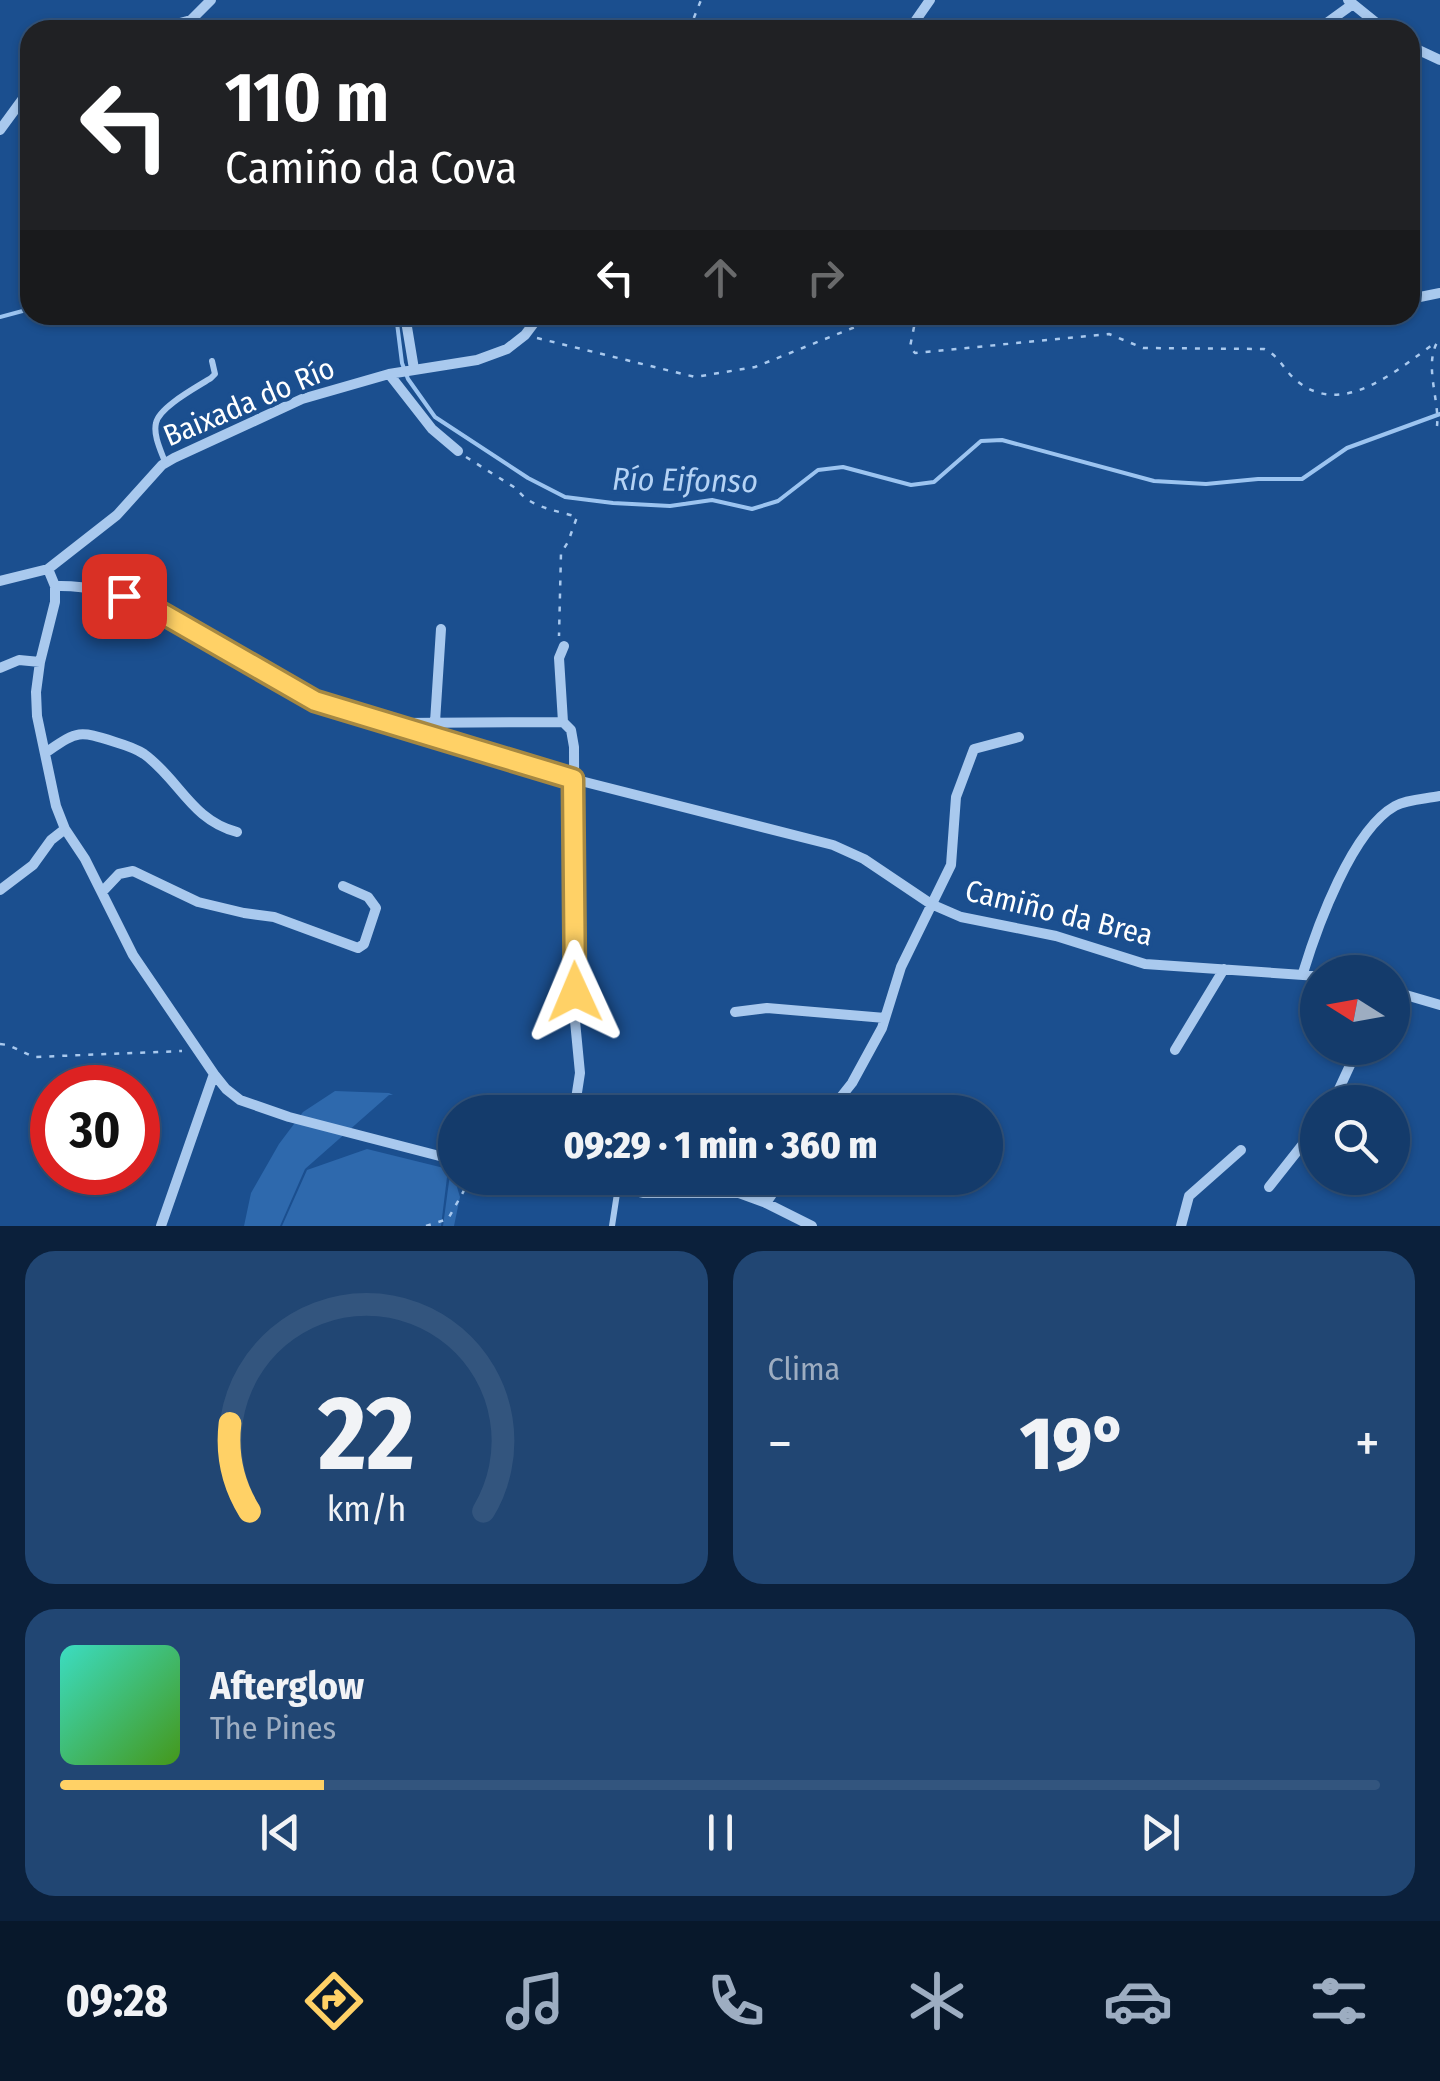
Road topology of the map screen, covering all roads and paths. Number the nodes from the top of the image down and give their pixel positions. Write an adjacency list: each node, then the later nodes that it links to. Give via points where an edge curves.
1 (1350, 2): 2 (street); 3 (street)
2 (1329, 20)
3 (1372, 20)
4 (20, 103): 5 (street)
5 (0, 130)
6 (406, 325): 14 (street)
7 (532, 325): 10 (street)
8 (859, 325): 10 (path, via 755,367 696,377)
9 (914, 325): 12 (path, via 915,353 1109,334 1144,348 1264,349 1314,392 1343,395 1380,382)
10 (525, 335): 14 (street, Baixada do Río, via 476,360)
11 (1440, 338): 12 (path)
12 (1435, 343): 16 (path)
13 (212, 361): 19 (lane, via 215,374 157,418)
14 (411, 370): 15 (street, Baixada do Río)
15 (389, 374): 18 (street); 19 (street, Baixada do Río, via 302,400)
16 (1438, 418): 17 (path)
17 (1436, 426)
18 (458, 452): 24 (path, via 539,506 577,517 561,553 558,640)
19 (166, 463): 20 (street, Baixada do Río, via 117,515)
20 (48, 569): 21 (street); 22 (street)
21 (0, 581)
22 (55, 586): 25 (street); 29 (street, Camiño da Brea, via 146,604 315,701)
23 (441, 629): 27 (street)
24 (564, 646): 28 (street)
25 (40, 662): 26 (street, via 19,660); 31 (street, via 36,716)
26 (0, 668)
27 (435, 722): 28 (street); 29 (street)
28 (563, 722): 32 (street, via 574,747)
29 (392, 724): 32 (street, Camiño da Brea)
30 (1019, 737): 39 (street, via 974,749 956,797 951,864)
31 (45, 753): 34 (street); 35 (street, via 84,732 140,751 200,813)
32 (573, 779): 39 (street, Camiño da Brea, via 833,845); 51 (street)
33 (1440, 796): 40 (street, via 1400,803 1367,832)
34 (64, 829): 37 (street, via 33,866); 38 (street)
35 (237, 832)
36 (343, 886): 38 (street, via 376,908 358,948 274,917 198,902 133,870)
37 (0, 890)
38 (102, 892): 48 (street, via 133,955)
39 (930, 904): 41 (street, Camiño da Brea, via 1145,964); 46 (street)
40 (1308, 955)
41 (1224, 969): 42 (street, Camiño da Brea); 49 (street)
42 (1300, 974)
43 (1410, 997): 44 (street)
44 (1440, 1005)
45 (735, 1012): 46 (street, via 767,1008)
46 (885, 1018): 52 (street)
47 (0, 1044): 48 (path, via 34,1057)
48 (198, 1050): 50 (street)
49 (1175, 1050)
50 (214, 1074): 55 (street, via 240,1100); 62 (street)
51 (577, 1095)
52 (842, 1095)
53 (1300, 1148): 56 (street)
54 (1241, 1150): 66 (street, via 1189,1196)
55 (438, 1156)
56 (1269, 1187)
57 (461, 1195): 63 (path, via 448,1219)
58 (617, 1195): 64 (lane)
59 (744, 1195): 61 (street)
60 (771, 1195): 61 (street)
61 (766, 1203): 65 (street)
62 (161, 1226)
63 (426, 1226)
64 (612, 1226)
65 (812, 1226)
66 (1181, 1226)

